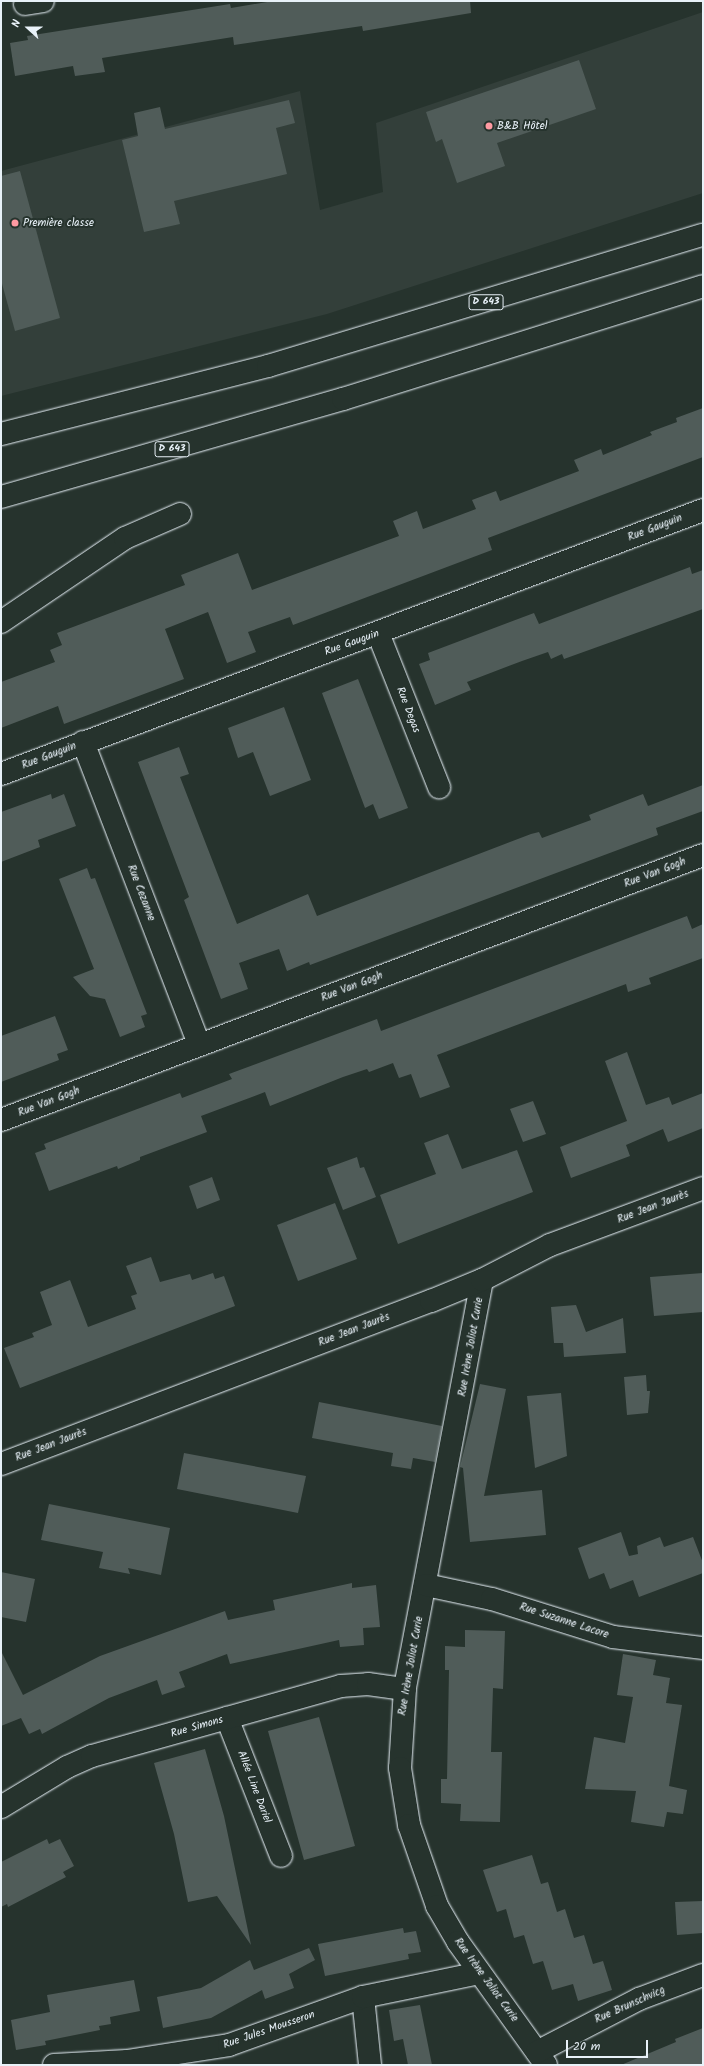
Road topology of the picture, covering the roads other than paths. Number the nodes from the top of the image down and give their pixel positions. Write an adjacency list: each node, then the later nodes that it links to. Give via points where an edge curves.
1 (703, 235): 3 (main road, D 643, via 268,366)
2 (703, 286): 4 (main road, D 643, via 344,399)
3 (1, 434)
4 (1, 497)
5 (703, 510): 8 (main road, Rue Gauguin)
6 (180, 514): 7 (main road, via 125,538)
7 (1, 622)
8 (378, 633): 9 (main road, Rue Gauguin); 11 (main road, Rue Degas)
9 (83, 742): 10 (main road, Rue Gauguin); 13 (main road, Rue Cezanne)
10 (1, 774)
11 (439, 787)
12 (703, 855): 13 (main road, Rue Van Gogh)
13 (199, 1044): 14 (main road, Rue Van Gogh)
14 (1, 1120)
15 (703, 1188): 16 (main road, Rue Jean Jaurès, via 550,1245)
16 (482, 1280): 17 (main road, Rue Jean Jaurès); 18 (main road, Rue Irène Joliot Curie)
17 (1, 1464)
18 (426, 1585): 19 (main road, Rue Suzanne Lacore, via 504,1602 613,1637); 20 (main road, Rue Irène Joliot Curie)
19 (703, 1648)
20 (405, 1689): 21 (main road, Rue Simons, via 368,1684 340,1686); 24 (main road, Rue Irène Joliot Curie, via 400,1768 409,1825 437,1906)
21 (227, 1718): 22 (main road, Rue Simons, via 80,1760); 23 (main road, Allée Line Dariel)
22 (1, 1807)
23 (281, 1856)
24 (480, 1973): 26 (main road, Rue Jules Mousseron); 27 (main road, Rue Irène Joliot Curie)
25 (703, 1975): 27 (main road, Rue Brunschvicg, via 638,1999)
26 (363, 1997): 28 (main road, Rue Jules Mousseron, via 229,2046); 30 (main road)
27 (542, 2058)
28 (127, 2063): 29 (main road, Rue Jules Mousseron)
29 (54, 2064)
30 (370, 2065)

